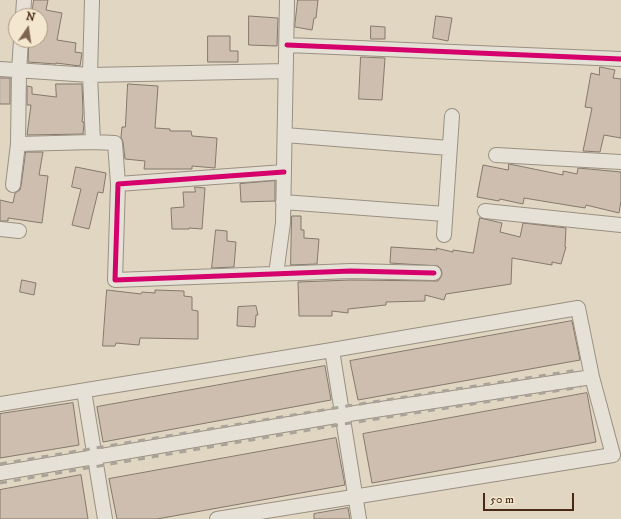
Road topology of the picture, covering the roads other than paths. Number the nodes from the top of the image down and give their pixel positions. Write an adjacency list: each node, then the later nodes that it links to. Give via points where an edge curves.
1 (92, 0): 9 (street)
2 (288, 0): 3 (street)
3 (287, 45): 5 (street); 8 (street)
4 (21, 48): 7 (street)
5 (621, 59)
6 (0, 70): 7 (street)
7 (19, 71): 9 (street); 13 (street)
8 (286, 71): 9 (street); 11 (street)
9 (90, 75): 12 (street)
10 (452, 116): 14 (street)
11 (285, 135): 14 (street); 17 (street)
12 (93, 142): 13 (street); 18 (street, via 115,143)
13 (18, 144): 19 (street)
14 (450, 148): 22 (street)
15 (496, 155): 16 (street)
16 (621, 162)
17 (284, 172): 18 (street); 20 (street)
18 (118, 184): 28 (street, via 115,280)
19 (13, 185)
20 (283, 202): 22 (street); 28 (street, via 283,223)
21 (484, 211): 23 (street)
22 (445, 214): 26 (street)
23 (621, 225)
24 (0, 229): 25 (street)
25 (19, 232)
26 (444, 235)
27 (434, 273): 28 (street, via 351,271)
28 (276, 274)
29 (332, 350): 30 (street, via 578,308); 31 (street); 33 (street)
30 (592, 377): 33 (street); 36 (street, via 613,455)
31 (84, 391): 32 (street); 34 (street)
32 (0, 404)
33 (342, 415): 34 (street); 36 (street)
34 (95, 458): 35 (street); 37 (street)
35 (0, 473)
36 (356, 496): 38 (street); 39 (street)
37 (105, 519)
38 (217, 519)
39 (359, 519)

